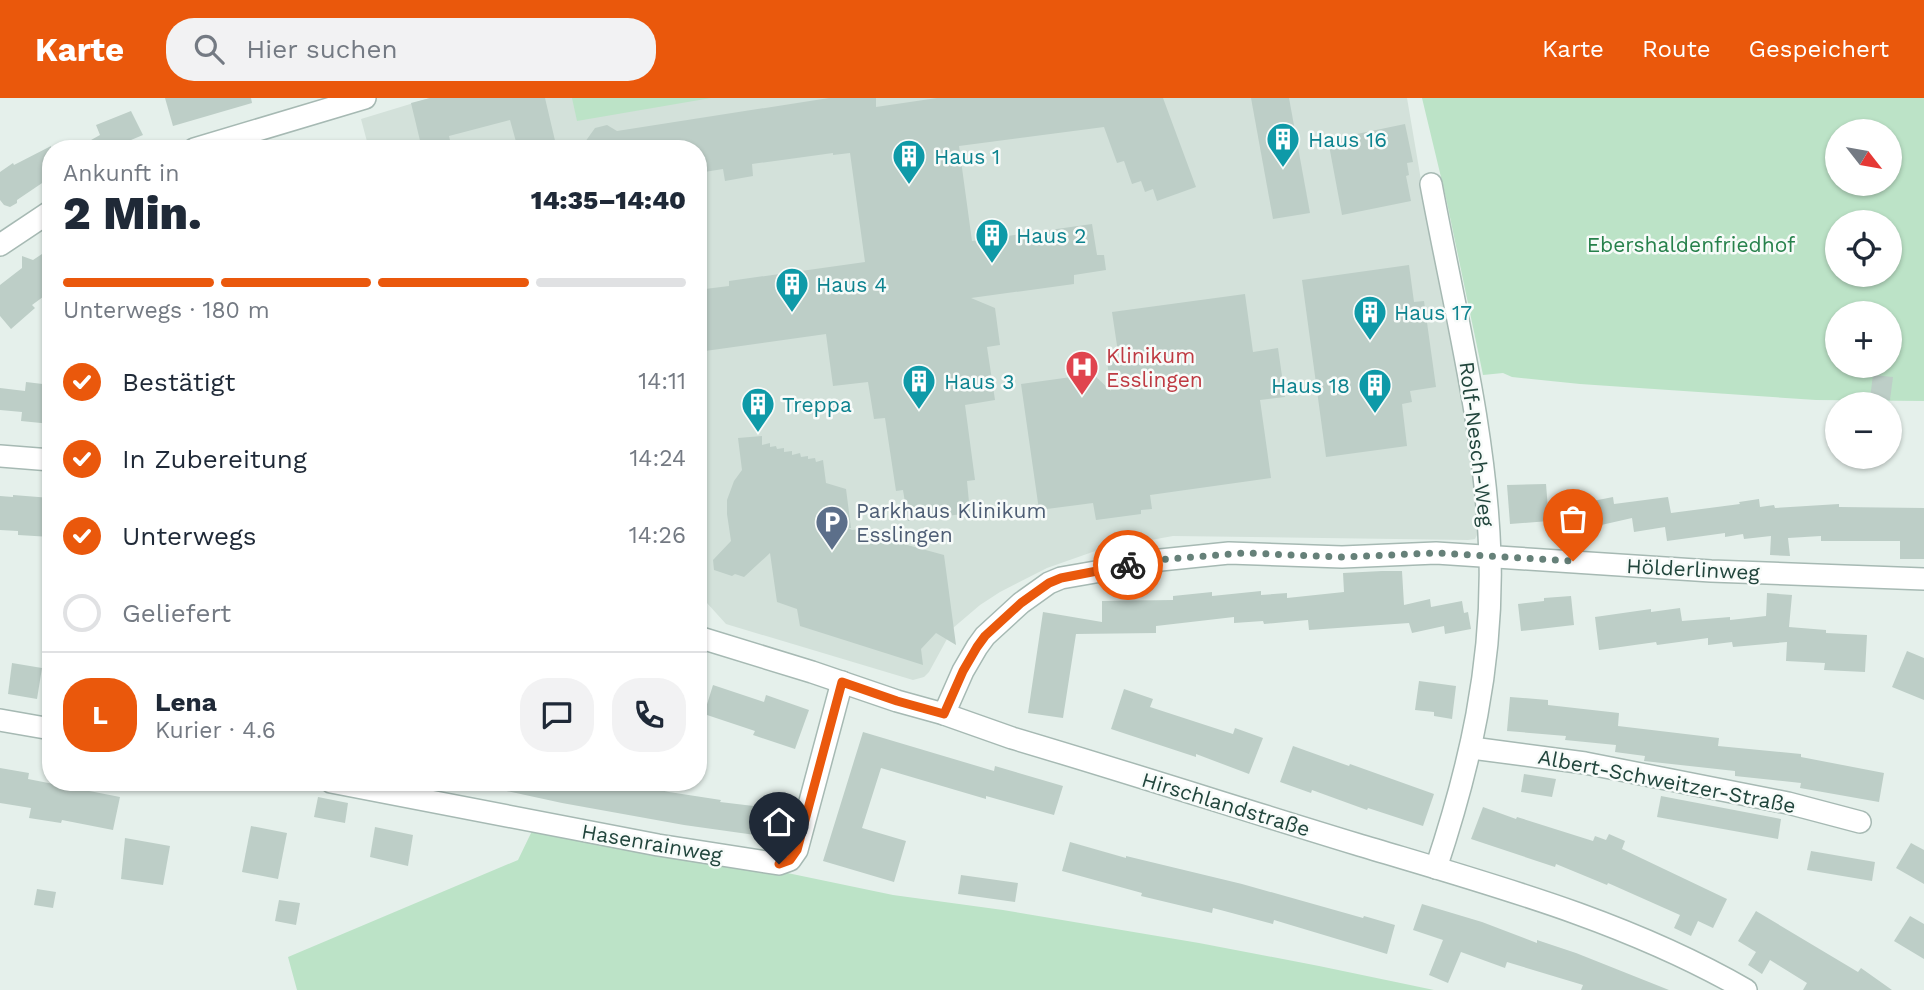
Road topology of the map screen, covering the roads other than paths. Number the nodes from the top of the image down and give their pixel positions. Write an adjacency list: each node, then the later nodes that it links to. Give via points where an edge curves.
1 (365, 98): 2 (street)
2 (224, 140)
3 (1431, 184): 8 (street, Rolf-Nesch-Weg, via 1472,387)
4 (42, 217): 5 (street)
5 (0, 245)
6 (0, 456): 7 (street)
7 (42, 459)
8 (1490, 557): 9 (street, Hölderlinweg); 12 (street, Hölderlinweg, via 1230,553 1141,562 1061,578 1021,603 985,636); 15 (street, Rolf-Nesch-Weg, via 1488,631)
9 (1924, 579)
10 (707, 640): 11 (street, Hirschlandstraße)
11 (842, 682): 12 (street, Hirschlandstraße); 16 (street, Hasenrainweg, via 797,850 790,860 779,864)
12 (944, 714): 18 (street, Hirschlandstraße)
13 (0, 720): 14 (street)
14 (42, 727)
15 (1472, 748): 17 (street, Albert-Schweitzer-Straße, via 1585,763); 18 (street, Rolf-Nesch-Weg)
16 (378, 791)
17 (1860, 822)
18 (1436, 868): 19 (street, Hirschlandstraße, via 1632,934)
19 (1746, 990)

